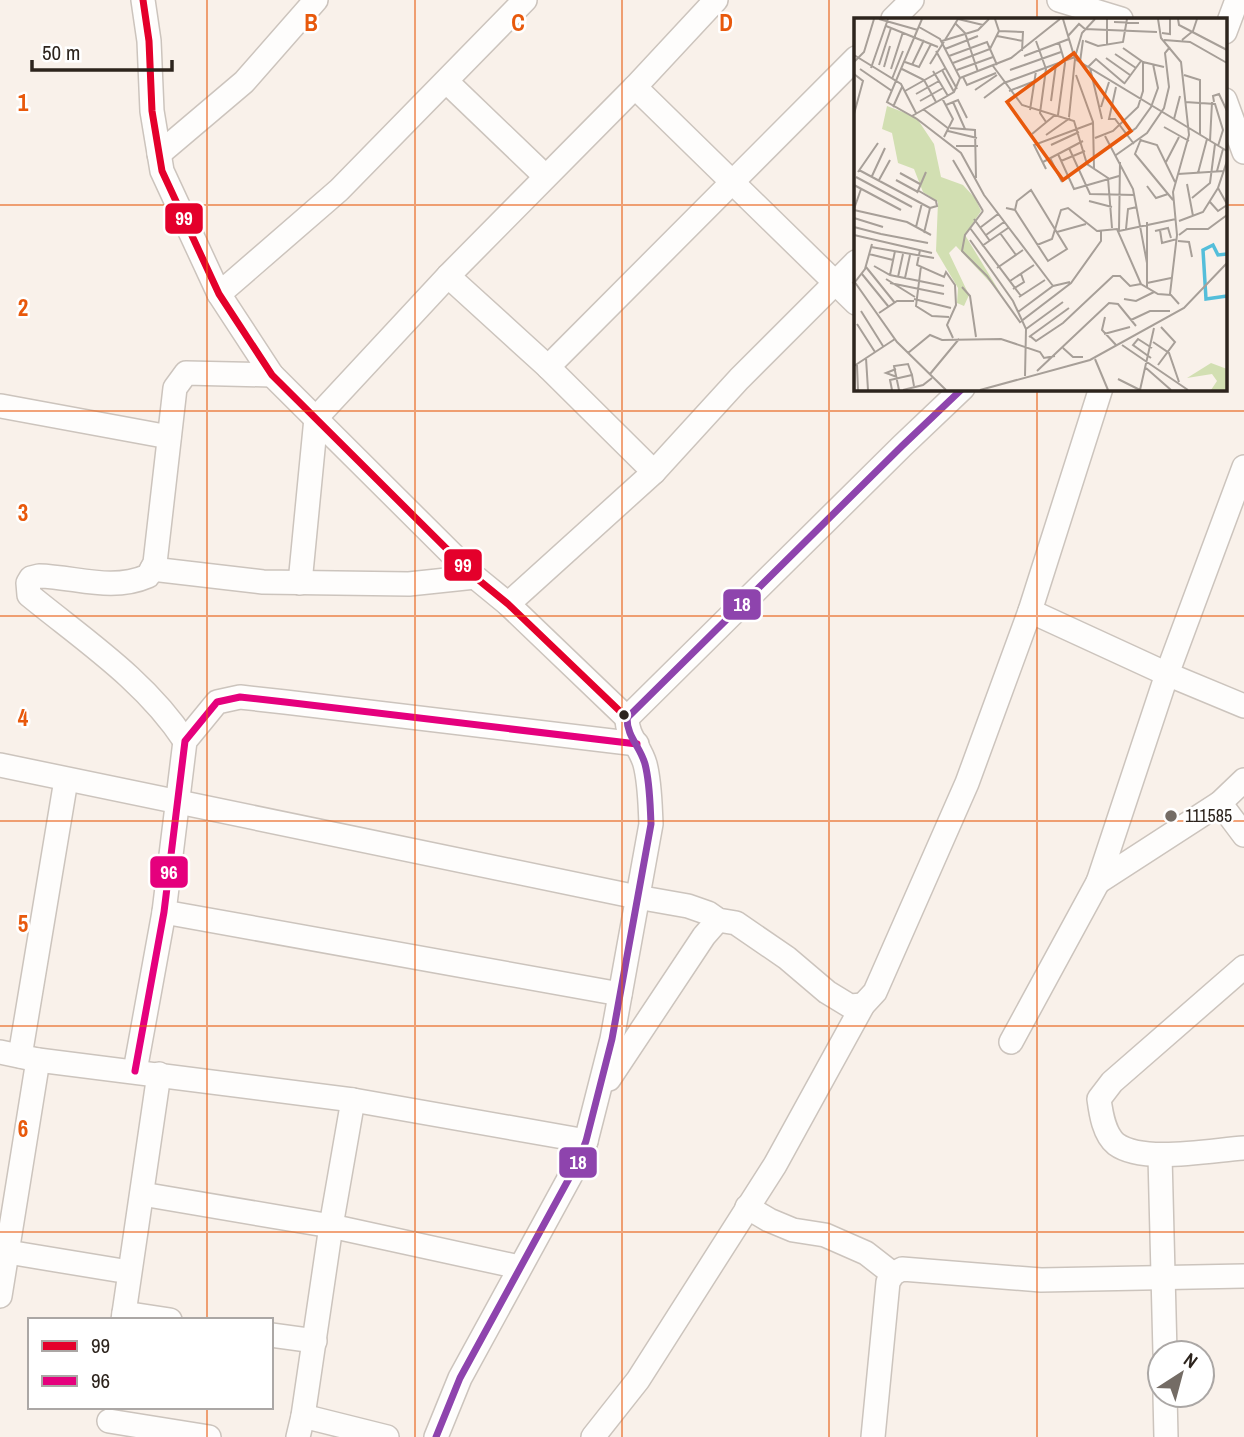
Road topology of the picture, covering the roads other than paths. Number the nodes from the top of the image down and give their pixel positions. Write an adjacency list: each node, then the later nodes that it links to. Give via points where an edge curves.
1 (143, 0): 18 (street)
2 (316, 0): 18 (street, via 244,82)
3 (525, 0): 14 (street)
4 (716, 0): 15 (street)
5 (912, 0): 8 (street)
6 (1237, 0): 11 (street)
7 (1066, 6): 9 (street)
8 (895, 18)
9 (1117, 18)
10 (1244, 28): 12 (street)
11 (1226, 29)
12 (1226, 43)
13 (854, 60): 20 (street)
14 (446, 82): 19 (street); 24 (street, via 339,190)
15 (635, 87): 19 (street); 20 (street)
16 (1226, 103): 17 (street)
17 (1244, 152)
18 (159, 154): 24 (street, via 162,171)
19 (545, 176): 22 (street)
20 (733, 182): 23 (street); 26 (street)
21 (854, 264): 23 (street)
22 (448, 276): 26 (street); 31 (street)
23 (835, 281): 25 (street); 34 (street)
24 (219, 293): 27 (street)
25 (854, 301)
26 (548, 367): 34 (street)
27 (272, 375): 31 (street); 32 (street, via 186,373 175,388)
28 (1100, 390): 39 (street)
29 (950, 393): 42 (street)
30 (1, 406): 32 (street)
31 (316, 418): 36 (street); 37 (street)
32 (169, 437): 35 (street)
33 (1244, 467): 40 (street)
34 (654, 472): 38 (street)
35 (152, 569): 37 (street); 43 (street, via 138,580 103,585 39,576 28,583 29,595 118,667 168,715)
36 (475, 577): 37 (street, via 410,584); 38 (street)
37 (300, 583)
38 (508, 604): 42 (street)
39 (1030, 611): 40 (street); 57 (street, via 967,783 875,992)
40 (1167, 674): 41 (street); 51 (street)
41 (1244, 706)
42 (627, 718): 44 (street, via 627,731)
43 (185, 741): 44 (street, via 217,702 240,698); 48 (street)
44 (637, 744): 52 (street, via 645,763 651,824)
45 (0, 765): 46 (street)
46 (66, 780): 48 (street); 59 (street)
47 (1244, 780): 49 (street)
48 (178, 802): 52 (street); 53 (street)
49 (1220, 803): 50 (street); 51 (street)
50 (1244, 835)
51 (1098, 882): 58 (street)
52 (637, 898): 54 (street, via 688,906); 56 (street)
53 (164, 912): 56 (street); 60 (street)
54 (718, 920): 57 (street, via 736,923 761,939 850,1006); 62 (street)
55 (1244, 967): 66 (street, via 1112,1082 1099,1099 1102,1122 1115,1143)
56 (620, 994): 62 (street)
57 (863, 1005): 68 (street)
58 (1011, 1042)
59 (19, 1056): 60 (street); 70 (street)
60 (135, 1071): 61 (street)
61 (159, 1074): 63 (street); 67 (street)
62 (600, 1092): 64 (street)
63 (353, 1100): 64 (street); 69 (street)
64 (586, 1141): 71 (street)
65 (1244, 1148): 66 (street)
66 (1160, 1156): 75 (street)
67 (142, 1194): 69 (street); 72 (street)
68 (747, 1207): 73 (street, via 793,1230 825,1235 866,1253); 88 (street, via 638,1380)
69 (331, 1226): 71 (street); 81 (street)
70 (8, 1252): 72 (street); 76 (street)
71 (519, 1267): 87 (street, via 460,1378)
72 (130, 1272): 77 (street)
73 (893, 1274): 75 (street, via 902,1269 1041,1280); 89 (street, via 888,1282)
74 (1244, 1276): 75 (street)
75 (1164, 1280): 80 (street)
76 (0, 1296)
77 (124, 1316): 78 (street)
78 (147, 1318)
79 (273, 1335): 81 (street)
80 (1165, 1339)
81 (315, 1341): 84 (street)
82 (1165, 1409): 90 (street)
83 (108, 1422): 85 (street)
84 (301, 1426): 86 (street)
85 (209, 1437)
86 (387, 1437)
87 (436, 1437)
88 (593, 1437)
89 (873, 1437)
90 (1166, 1437)

